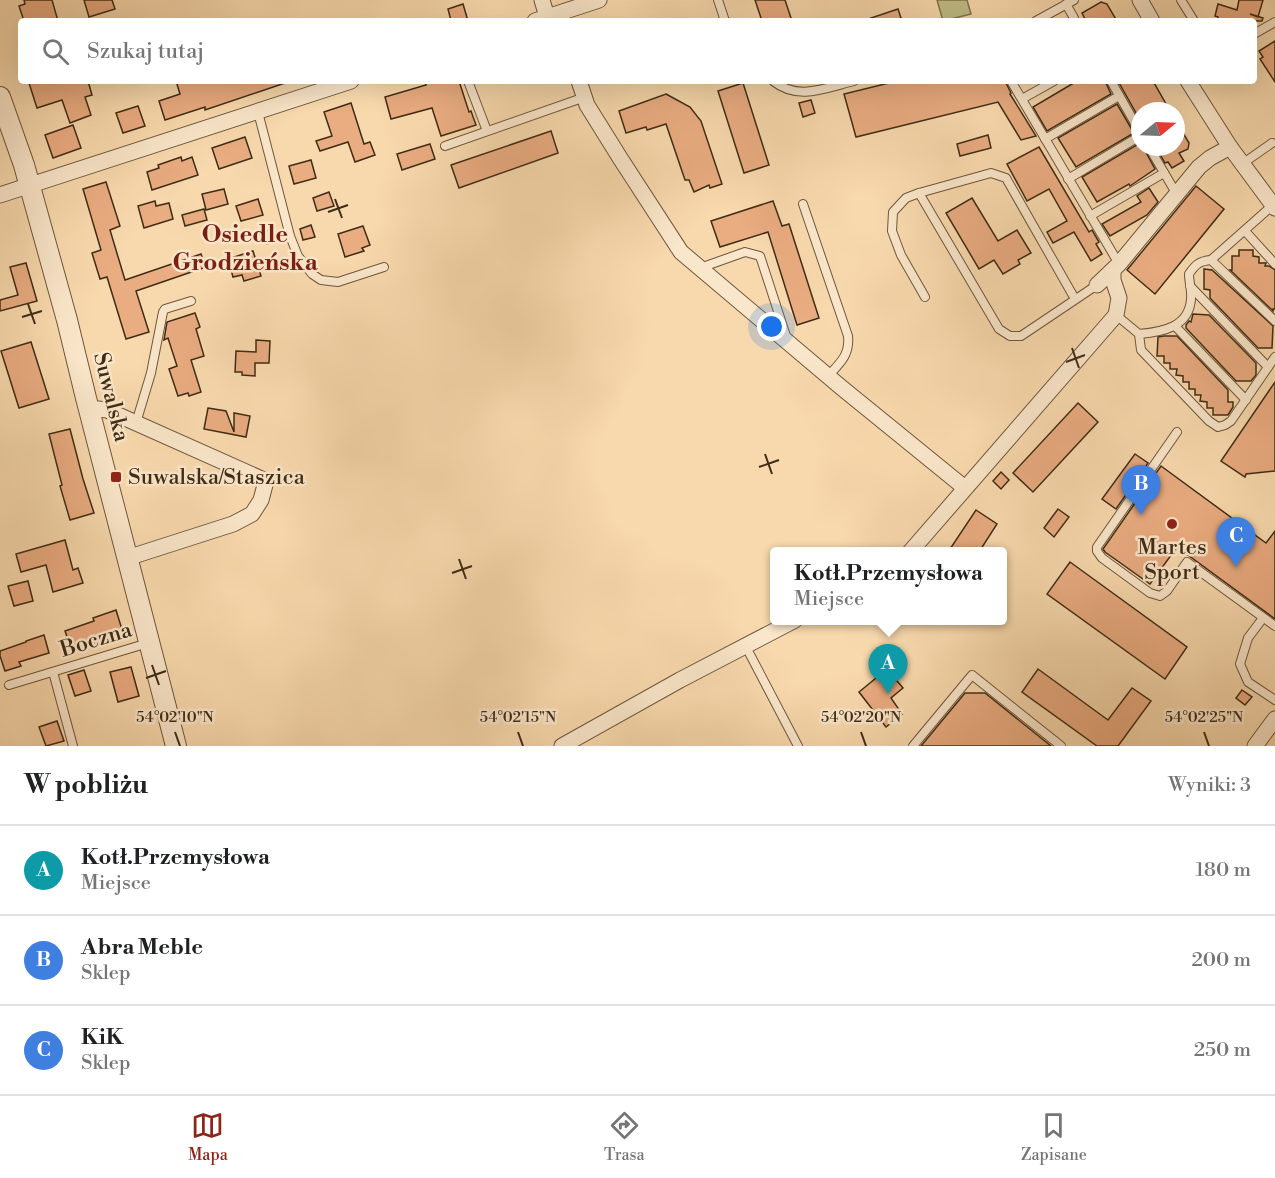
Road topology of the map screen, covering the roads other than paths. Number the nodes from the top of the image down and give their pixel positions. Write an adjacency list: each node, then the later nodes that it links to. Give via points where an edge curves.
1 (542, 0): 8 (street)
2 (599, 0): 8 (street)
3 (718, 0): 9 (lane)
4 (1074, 0): 7 (lane)
5 (1140, 0): 12 (street)
6 (1182, 0): 13 (lane)
7 (1066, 4): 10 (lane); 11 (lane)
8 (549, 18)
9 (724, 18)
10 (1041, 18)
11 (1071, 18)
12 (1150, 18)
13 (1192, 18)
14 (1275, 22): 15 (lane)
15 (1257, 32)
16 (342, 84): 29 (street)
17 (469, 84): 31 (lane)
18 (580, 84): 27 (street)
19 (778, 84): 20 (lane, via 804,92)
20 (843, 84)
21 (1013, 84): 28 (lane)
22 (1049, 84): 28 (lane)
23 (1113, 84): 25 (lane)
24 (1190, 84): 36 (street)
25 (1119, 96): 30 (lane); 32 (lane)
26 (0, 97): 41 (street, Suwalska)
27 (585, 97): 31 (lane); 53 (street, via 618,156 681,252)
28 (1022, 99): 32 (lane)
29 (258, 112): 41 (street); 51 (lane, via 290,236 298,256 312,274 321,280 338,282)
30 (1131, 117)
31 (486, 131): 35 (lane)
32 (1045, 139): 40 (lane)
33 (1131, 141): 40 (lane)
34 (1272, 143): 38 (lane)
35 (445, 146)
36 (1230, 147): 38 (street); 43 (street, via 1199,167)
37 (1154, 156): 39 (lane)
38 (1242, 164): 46 (street)
39 (1164, 173): 43 (lane); 47 (lane)
40 (1068, 179): 47 (lane)
41 (30, 186): 44 (street); 68 (street, Suwalska)
42 (919, 193): 56 (lane, via 906,198 893,212 892,231); 57 (lane, via 991,173 1006,178); 57 (lane, via 999,328 1010,336 1021,336)
43 (1176, 193): 52 (street)
44 (0, 195)
45 (803, 204): 66 (lane, via 848,336 847,352)
46 (1274, 207): 48 (lane)
47 (1090, 216): 52 (lane)
48 (1245, 231): 49 (lane); 50 (lane)
49 (1211, 260): 55 (lane, via 1196,264 1189,274); 60 (lane)
50 (1275, 264)
51 (384, 267)
52 (1116, 267): 54 (street); 59 (street)
53 (699, 268): 63 (street); 63 (lane, via 745,252 760,256)
54 (1097, 285): 57 (lane)
55 (1189, 286): 61 (lane, via 1190,306); 65 (lane)
56 (925, 297)
57 (1075, 299)
58 (191, 301): 69 (lane, via 163,312 152,373)
59 (1116, 315): 62 (lane); 71 (street)
60 (1275, 321)
61 (1175, 326): 62 (lane); 67 (lane)
62 (1139, 334): 67 (lane, via 1141,350 1218,427 1231,421)
63 (789, 343): 66 (street)
64 (1275, 357): 65 (lane)
65 (1268, 367): 67 (lane)
66 (828, 376): 71 (street)
67 (1246, 400)
68 (89, 411): 69 (street, via 107,410); 73 (street, Suwalska)
69 (136, 423): 73 (street, via 266,481 252,514 233,524)
70 (1177, 432): 74 (lane, via 1097,551 1150,593 1160,596 1187,562)
71 (965, 489): 72 (street)
72 (914, 547)
73 (127, 558): 77 (street, Suwalska)
74 (1263, 618): 76 (lane); 81 (lane, via 1248,638 1240,664 1248,682)
75 (787, 625): 78 (street)
76 (1275, 626)
77 (149, 642): 79 (lane, Boczna); 84 (street, Suwalska)
78 (745, 645): 85 (street); 86 (lane)
79 (53, 672): 80 (lane, Boczna); 83 (lane, Boczna)
80 (9, 685)
81 (1275, 700)
82 (1275, 719): 89 (street)
83 (73, 746)
84 (176, 746)
85 (562, 746)
86 (798, 746)
87 (913, 746): 88 (lane, via 972,675)
88 (1061, 746)
89 (1255, 746)

